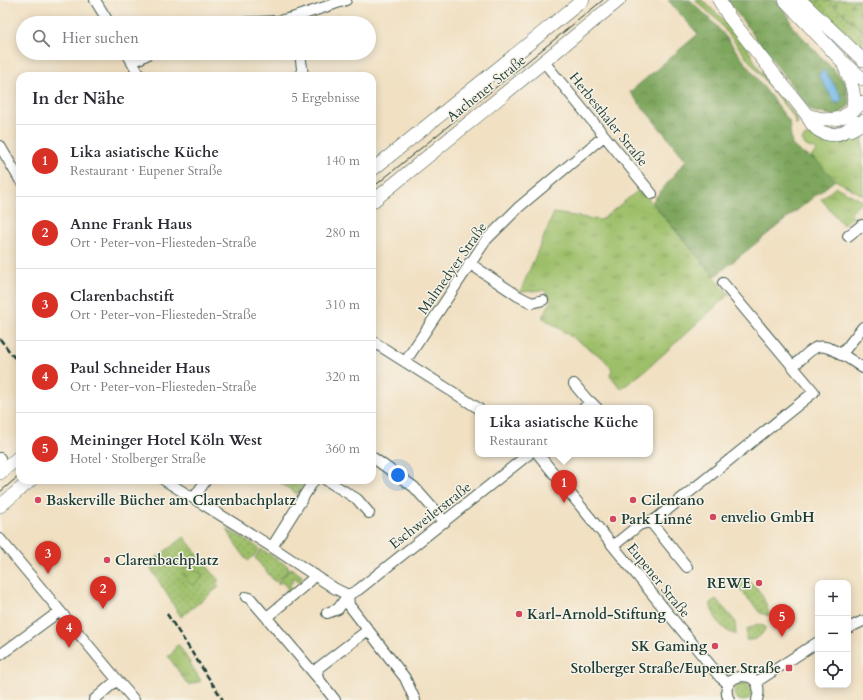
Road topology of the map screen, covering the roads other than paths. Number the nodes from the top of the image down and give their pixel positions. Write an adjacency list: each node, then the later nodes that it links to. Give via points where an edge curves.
1 (95, 0): 9 (street)
2 (346, 0): 10 (street)
3 (583, 0): 28 (main road, Aachener Straße)
4 (619, 0): 17 (main road, Aachener Straße)
5 (710, 0): 11 (main road)
6 (719, 0): 11 (main road)
7 (785, 0): 16 (main road)
8 (800, 0): 15 (main road)
9 (105, 16)
10 (305, 16)
11 (729, 17): 24 (main road)
12 (130, 60): 18 (street)
13 (137, 60): 18 (street)
14 (301, 60): 20 (street)
15 (863, 60)
16 (842, 61): 21 (main road); 23 (main road, via 852,85)
17 (544, 62): 26 (street, Herbesthaler Straße); 31 (main road, Aachener Straße)
18 (132, 63): 19 (street)
19 (138, 72)
20 (302, 72)
21 (863, 79)
22 (863, 102): 23 (main road)
23 (857, 114): 24 (main road, via 832,121); 25 (main road)
24 (807, 115): 25 (main road, via 812,126 823,133 842,133)
25 (857, 125)
26 (604, 136): 30 (street, Herbesthaler Straße); 34 (street, Malmedyer Straße, via 500,224)
27 (0, 146): 29 (street)
28 (376, 167)
29 (16, 173)
30 (652, 194)
31 (376, 199)
32 (863, 227): 33 (street, via 862,225)
33 (848, 236)
34 (469, 263): 36 (street, via 518,296 532,303); 40 (street, Malmedyer Straße)
35 (723, 283): 41 (street)
36 (543, 300)
37 (863, 327): 39 (street)
38 (376, 344): 40 (street)
39 (841, 355): 41 (street, via 821,346); 42 (street)
40 (405, 362): 45 (street)
41 (793, 366): 59 (street, via 814,392 656,519)
42 (863, 368)
43 (574, 384): 44 (street)
44 (589, 405)
45 (475, 406)
46 (525, 457): 60 (street, Eschweilerstraße)
47 (540, 457): 62 (street, Eupener Straße)
48 (16, 458): 50 (main road)
49 (376, 460): 60 (street, via 414,487)
50 (1, 467)
51 (26, 484): 57 (main road)
52 (171, 484): 56 (street)
53 (203, 484): 56 (street)
54 (311, 484): 63 (street)
55 (333, 484): 58 (street, via 357,499)
56 (194, 498): 63 (street)
57 (0, 506)
58 (369, 513)
59 (650, 521): 62 (street, via 639,525); 64 (street)
60 (444, 522): 66 (street, Eschweilerstraße, via 358,590)
61 (0, 539): 68 (street)
62 (613, 546): 79 (street, Eupener Straße, via 720,677)
63 (272, 547): 65 (street)
64 (687, 567)
65 (315, 575): 66 (street); 70 (street)
66 (348, 595): 69 (street, Eschweilerstraße, via 338,609); 73 (street, via 349,605)
67 (246, 597): 70 (street, via 250,598)
68 (60, 611): 75 (street); 77 (street)
69 (327, 613)
70 (267, 617): 76 (street)
71 (863, 621): 72 (street)
72 (851, 627)
73 (368, 630): 76 (street, via 318,668); 83 (street, via 405,678)
74 (815, 644): 78 (street)
75 (0, 654)
76 (317, 677): 82 (street)
77 (118, 680): 80 (street); 81 (street)
78 (756, 682): 79 (street, via 743,676 737,677); 85 (street, via 759,693)
79 (729, 684): 84 (street)
80 (94, 700)
81 (134, 700)
82 (335, 700)
83 (415, 700)
84 (729, 700)
85 (757, 700)

